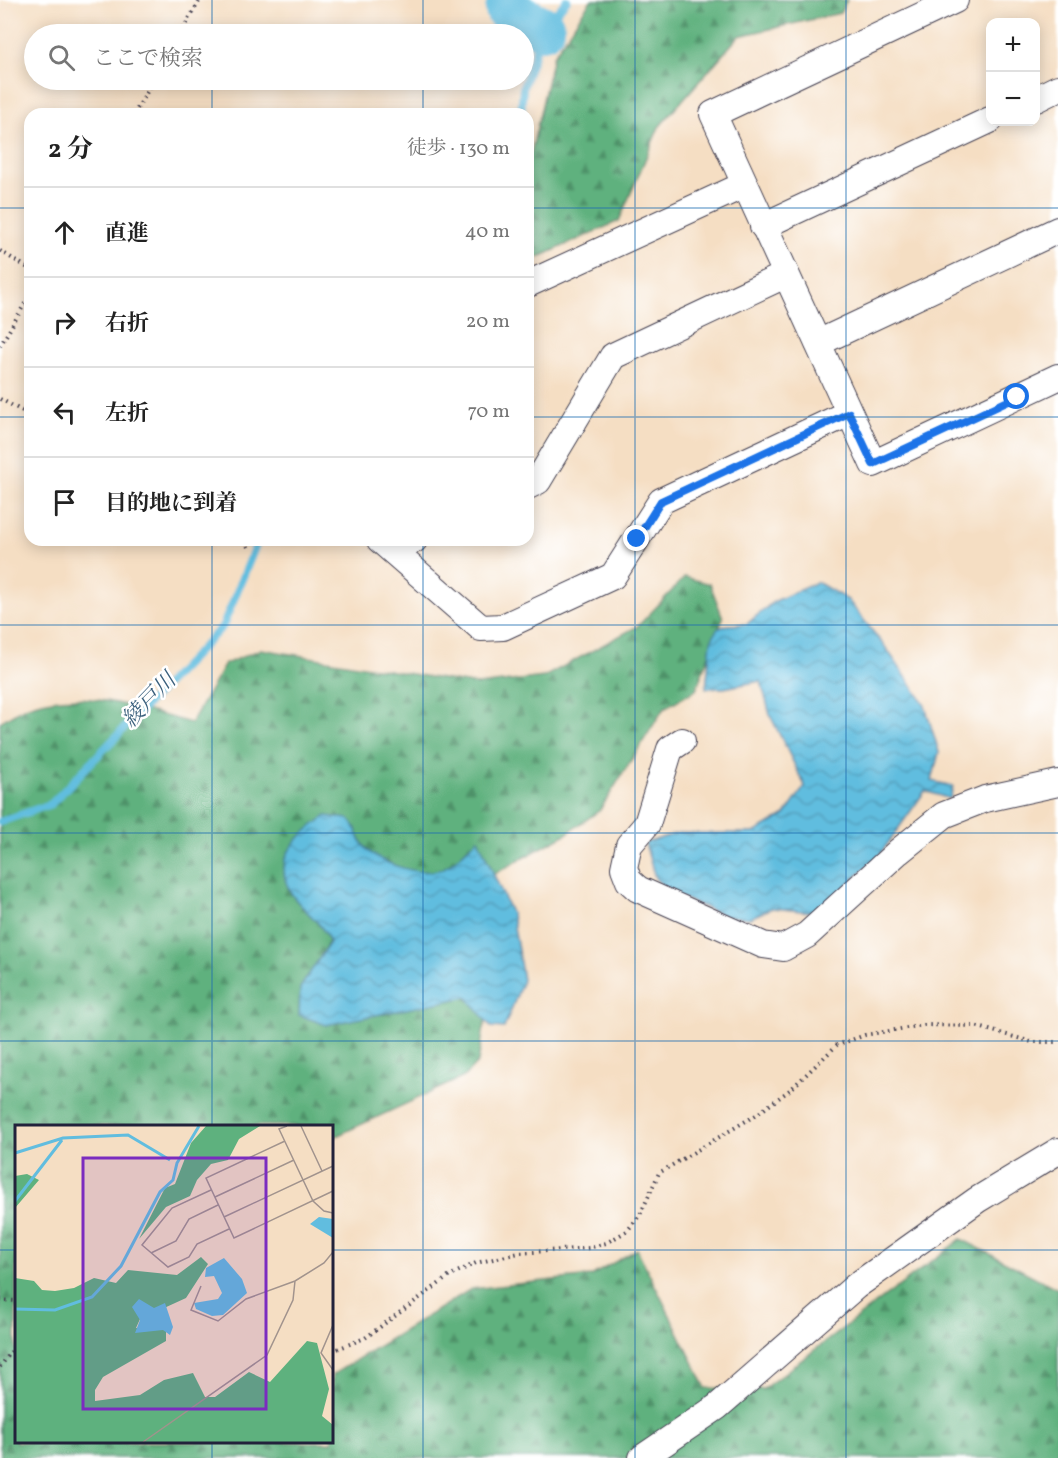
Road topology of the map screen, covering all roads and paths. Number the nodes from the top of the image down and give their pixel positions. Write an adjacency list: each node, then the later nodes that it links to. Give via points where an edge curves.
1 (200, 0): 3 (path)
2 (955, 0): 9 (street, via 713,114)
3 (186, 24)
4 (1058, 88): 6 (street)
5 (148, 90): 7 (path)
6 (1040, 97)
7 (138, 108)
8 (986, 122): 10 (street)
9 (744, 185): 10 (street); 15 (street)
10 (764, 226): 14 (street)
11 (1058, 230): 17 (street)
12 (0, 251): 13 (path)
13 (24, 265)
14 (785, 275): 17 (street); 23 (street, via 613,356)
15 (534, 281)
16 (24, 305): 18 (path)
17 (818, 343): 22 (street)
18 (0, 346)
19 (1058, 377): 22 (street, via 873,464)
20 (0, 399): 21 (path)
21 (24, 412)
22 (849, 413): 25 (street, via 661,501 613,576 503,627 481,628)
23 (534, 483)
24 (248, 546): 26 (path)
25 (397, 546)
26 (249, 551)
27 (682, 741): 28 (street, via 670,749 647,824 632,838 626,874 638,889 725,930 775,948 794,944 807,935 897,852 944,815 985,799)
28 (1058, 783)
29 (1058, 1042): 34 (path, via 1032,1042 975,1026 924,1025 865,1035 837,1045 792,1089 756,1115 659,1173 640,1215 627,1231 589,1248 519,1253 476,1263 451,1275 365,1338)
30 (1058, 1151): 36 (street, via 976,1200 865,1280 717,1407)
31 (0, 1300): 32 (path)
32 (15, 1301)
33 (15, 1346): 35 (path)
34 (333, 1352)
35 (0, 1367)
36 (642, 1458)

